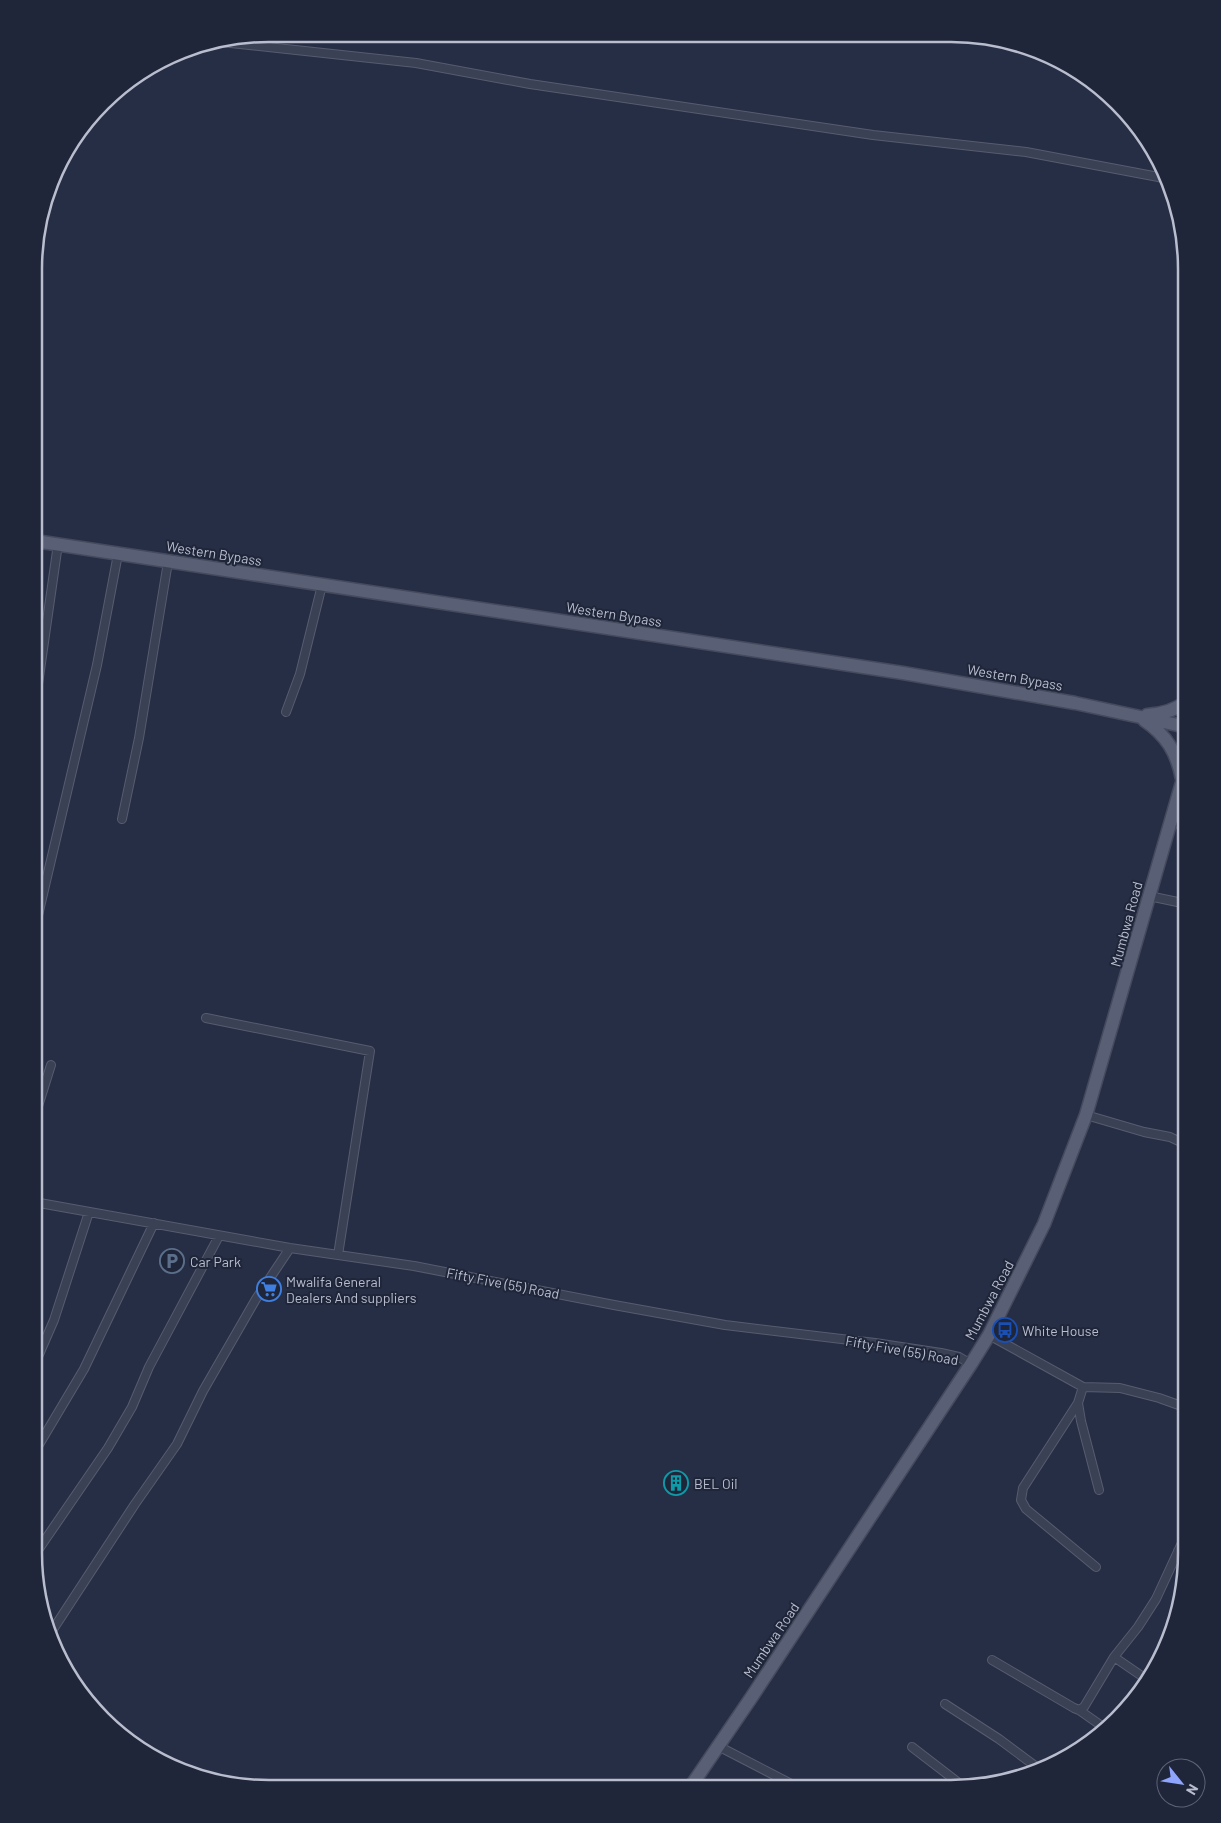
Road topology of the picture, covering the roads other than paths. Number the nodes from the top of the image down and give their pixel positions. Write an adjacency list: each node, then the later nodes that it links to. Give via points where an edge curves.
1 (240, 44): 2 (street, via 416,64 873,135 1026,152)
2 (1158, 177)
3 (42, 542): 4 (main road, Western Bypass)
4 (58, 544): 5 (main road, Western Bypass); 8 (street)
5 (118, 554): 6 (main road, Western Bypass); 19 (street, via 97,665)
6 (168, 562): 7 (main road, Western Bypass); 15 (street, via 140,738)
7 (322, 585): 10 (street, via 300,674); 11 (main road, Western Bypass, via 904,673)
8 (42, 656)
9 (1178, 707): 11 (main road, via 1160,714)
10 (286, 712)
11 (1137, 716): 12 (main road, Western Bypass); 13 (main road, via 1155,728)
12 (1178, 725)
13 (1178, 760)
14 (1178, 800): 16 (main road, Mumbwa Road)
15 (122, 819)
16 (1171, 821): 17 (street); 18 (main road, Mumbwa Road)
17 (1178, 824)
18 (1149, 896): 20 (street); 24 (main road, Mumbwa Road)
19 (42, 898)
20 (1178, 902)
21 (206, 1018): 31 (street, via 370,1051)
22 (51, 1065): 23 (street)
23 (42, 1094)
24 (1086, 1115): 25 (street); 32 (main road, Mumbwa Road, via 1044,1224)
25 (1178, 1141)
26 (42, 1203): 27 (street, Fifty Five (55) Road)
27 (89, 1212): 28 (street, Fifty Five (55) Road); 33 (street)
28 (154, 1223): 29 (street, Fifty Five (55) Road); 38 (street, via 84,1369)
29 (219, 1236): 30 (street, Fifty Five (55) Road); 40 (street, via 149,1367 132,1407)
30 (290, 1248): 31 (street, Fifty Five (55) Road); 43 (street, via 256,1299 203,1391 177,1444)
31 (338, 1255): 34 (street, Fifty Five (55) Road, via 414,1266 725,1325 941,1353)
32 (989, 1335): 34 (main road, Mumbwa Road); 35 (street)
33 (42, 1348)
34 (971, 1364): 50 (main road, Mumbwa Road)
35 (1083, 1387): 36 (street); 37 (street, via 1120,1388)
36 (1078, 1403): 39 (street); 42 (street, via 1023,1488 1021,1500 1026,1509)
37 (1178, 1405)
38 (42, 1440)
39 (1099, 1490)
40 (42, 1544)
41 (1178, 1551): 44 (street, via 1156,1599)
42 (1096, 1567)
43 (55, 1626)
44 (1114, 1657): 46 (street); 48 (street)
45 (992, 1660): 48 (street)
46 (1142, 1677)
47 (945, 1704): 52 (street)
48 (1080, 1710): 49 (street)
49 (1100, 1725)
50 (718, 1746): 53 (main road, Mumbwa Road); 54 (street)
51 (912, 1747): 55 (street)
52 (1033, 1765)
53 (695, 1780)
54 (784, 1780)
55 (955, 1780)

